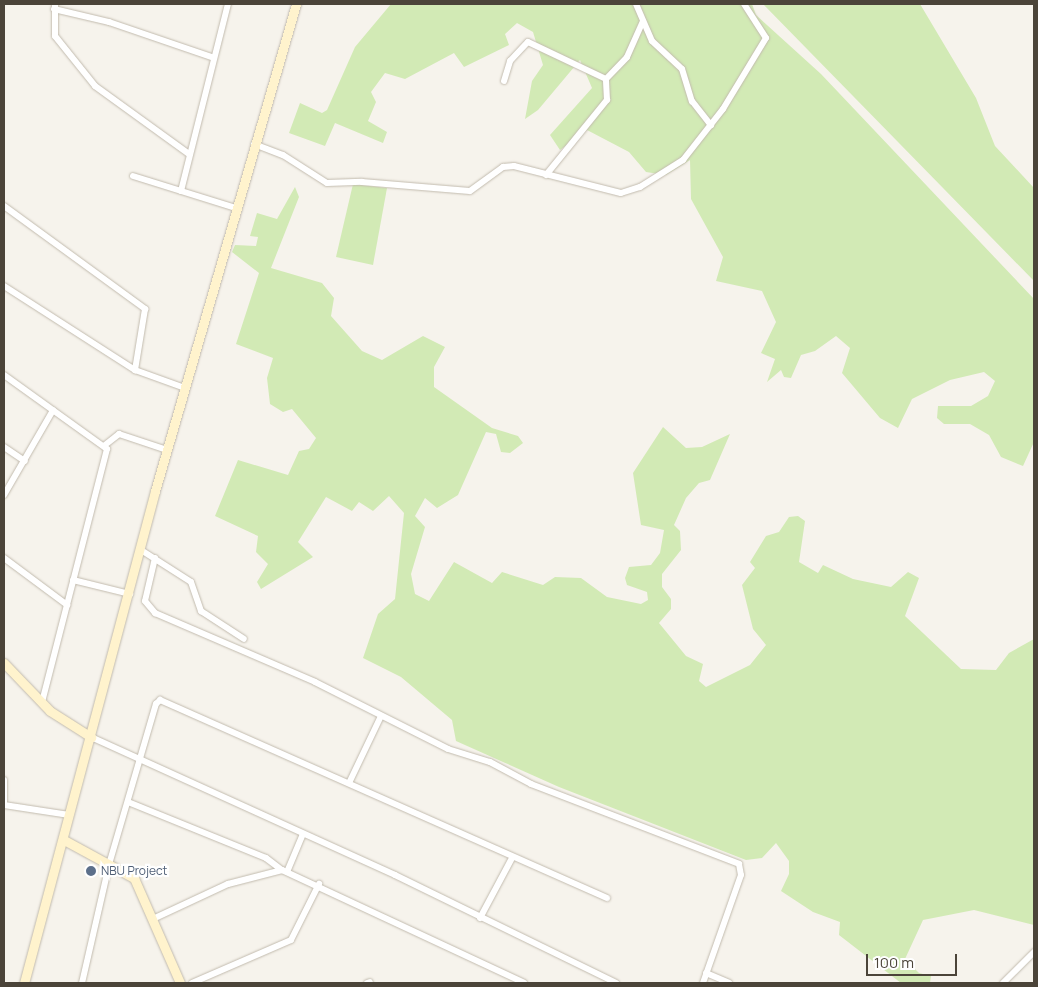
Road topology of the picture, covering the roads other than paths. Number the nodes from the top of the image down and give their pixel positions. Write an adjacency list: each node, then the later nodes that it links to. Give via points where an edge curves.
1 (228, 4): 7 (street)
2 (296, 4): 11 (street)
3 (636, 4): 6 (street)
4 (744, 4): 10 (street, via 766,38)
5 (54, 6): 7 (street); 12 (street, via 53,27 60,45 95,86)
6 (643, 22): 8 (street, via 627,57); 10 (street, via 658,48 682,69 692,101)
7 (214, 58): 12 (street)
8 (606, 79): 9 (street, via 528,42 510,61); 13 (street, via 607,100)
9 (504, 81)
10 (711, 125): 13 (street, via 683,160 640,187 620,193)
11 (253, 144): 13 (street, via 284,155 327,183 362,182 470,191 503,167 518,166); 17 (street)
12 (190, 154): 15 (street)
13 (546, 175)
14 (133, 176): 15 (street)
15 (181, 191): 17 (street)
16 (4, 206): 19 (street, via 141,303 147,315)
17 (236, 208): 21 (street)
18 (4, 286): 19 (street)
19 (135, 370): 21 (street)
20 (4, 375): 22 (street)
21 (185, 388): 25 (street)
22 (54, 410): 23 (street); 26 (street)
23 (105, 445): 25 (street, via 119,434); 31 (street, via 107,453)
24 (4, 447): 26 (street)
25 (167, 450): 28 (street)
26 (26, 461): 27 (street)
27 (4, 495)
28 (141, 550): 30 (street); 32 (street)
29 (4, 558): 33 (street)
30 (155, 558): 34 (street, via 191,582 208,618); 37 (street, via 145,601 155,613 315,682)
31 (73, 580): 32 (street); 33 (street)
32 (130, 594): 38 (street)
33 (67, 604): 36 (street)
34 (244, 639)
35 (4, 663): 36 (street)
36 (42, 703): 38 (street)
37 (381, 716): 41 (street); 55 (street, via 531,784 738,864 741,875)
38 (91, 737): 39 (street); 44 (street)
39 (139, 759): 41 (street, via 156,704 167,701); 42 (street); 45 (street)
40 (4, 780): 43 (street)
41 (350, 781): 47 (street)
42 (128, 802): 48 (street); 49 (street, via 266,858)
43 (4, 805): 44 (street)
44 (69, 815): 46 (street)
45 (303, 834): 49 (street); 53 (street)
46 (64, 840): 48 (street); 56 (street)
47 (512, 858): 51 (street); 53 (street)
48 (110, 861): 52 (street, via 134,878); 57 (street)
49 (284, 871): 50 (street); 52 (street, via 228,884)
50 (319, 884): 59 (street, via 288,943); 60 (street)
51 (606, 898)
52 (155, 918): 58 (street)
53 (480, 918): 61 (street)
54 (1034, 952): 64 (street)
55 (706, 973): 62 (street); 63 (street)
56 (24, 983)
57 (82, 983)
58 (180, 983)
59 (192, 983)
60 (524, 983)
61 (616, 983)
62 (703, 983)
63 (729, 983)
64 (1003, 983)

